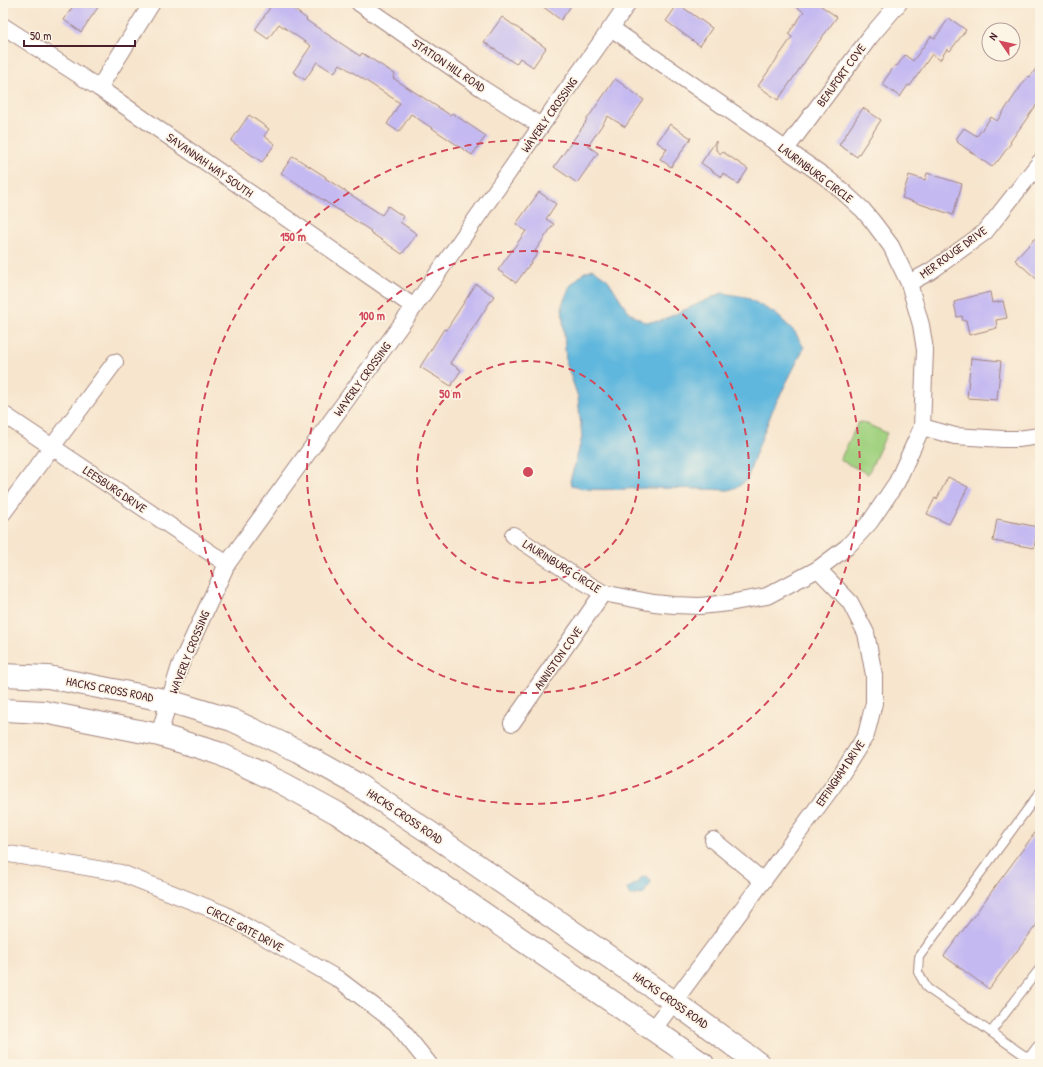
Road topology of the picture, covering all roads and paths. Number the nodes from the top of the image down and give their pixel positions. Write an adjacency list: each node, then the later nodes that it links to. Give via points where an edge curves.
1 (152, 3): 7 (street)
2 (628, 3): 6 (street, WAVERLY CROSSING)
3 (899, 3): 9 (street, BEAUFORT COVE, via 870,37)
4 (363, 4): 8 (street, STATION HILL ROAD)
5 (3, 26): 7 (street, SAVANNAH WAY SOUTH)
6 (612, 28): 8 (street, WAVERLY CROSSING); 9 (street, LAURINBURG CIRCLE)
7 (99, 88): 12 (street, SAVANNAH WAY SOUTH)
8 (541, 126): 12 (street, WAVERLY CROSSING)
9 (786, 149): 11 (street, LAURINBURG CIRCLE, via 840,189 863,210 891,246)
10 (1040, 162): 11 (street, MER ROUGE DRIVE, via 985,232)
11 (909, 283): 15 (street, LAURINBURG CIRCLE, via 925,350)
12 (414, 307): 20 (street, WAVERLY CROSSING)
13 (115, 362): 17 (street)
14 (3, 414): 17 (street, LEESBURG DRIVE)
15 (922, 427): 16 (street, via 955,436 1003,439); 21 (street, LAURINBURG CIRCLE, via 897,482 870,522 847,547)
16 (1040, 436)
17 (52, 447): 18 (street); 20 (street, LEESBURG DRIVE)
18 (3, 513)
19 (513, 535): 22 (street, LAURINBURG CIRCLE)
20 (227, 564): 24 (street, WAVERLY CROSSING, via 180,666)
21 (818, 569): 22 (street, LAURINBURG CIRCLE, via 767,596 729,603 674,605); 31 (street, EFFINGHAM DRIVE, via 850,602 866,633 874,675 874,704 866,735 839,778)
22 (603, 593): 26 (street, ANNISTON COVE)
23 (3, 675): 24 (main road, HACKS CROSS ROAD, via 48,677)
24 (169, 701): 27 (street, WAVERLY CROSSING); 33 (main road, HACKS CROSS ROAD, via 232,720 298,751 355,782)
25 (3, 710): 27 (main road, via 44,712)
26 (512, 723)
27 (159, 735): 34 (main road, via 218,753 282,783 336,813)
28 (1040, 792): 35 (lane, via 919,957 918,972 927,988)
29 (714, 840): 31 (street)
30 (3, 853): 37 (street, CIRCLE GATE DRIVE, via 121,873 224,914 338,979 396,1023)
31 (763, 882): 33 (street, EFFINGHAM DRIVE)
32 (1040, 968): 35 (lane)
33 (674, 1002): 34 (street, EFFINGHAM DRIVE); 39 (main road, HACKS CROSS ROAD)
34 (653, 1030): 38 (main road)
35 (991, 1032): 36 (lane)
36 (1033, 1058)
37 (429, 1064)
38 (703, 1064)
39 (759, 1064)

